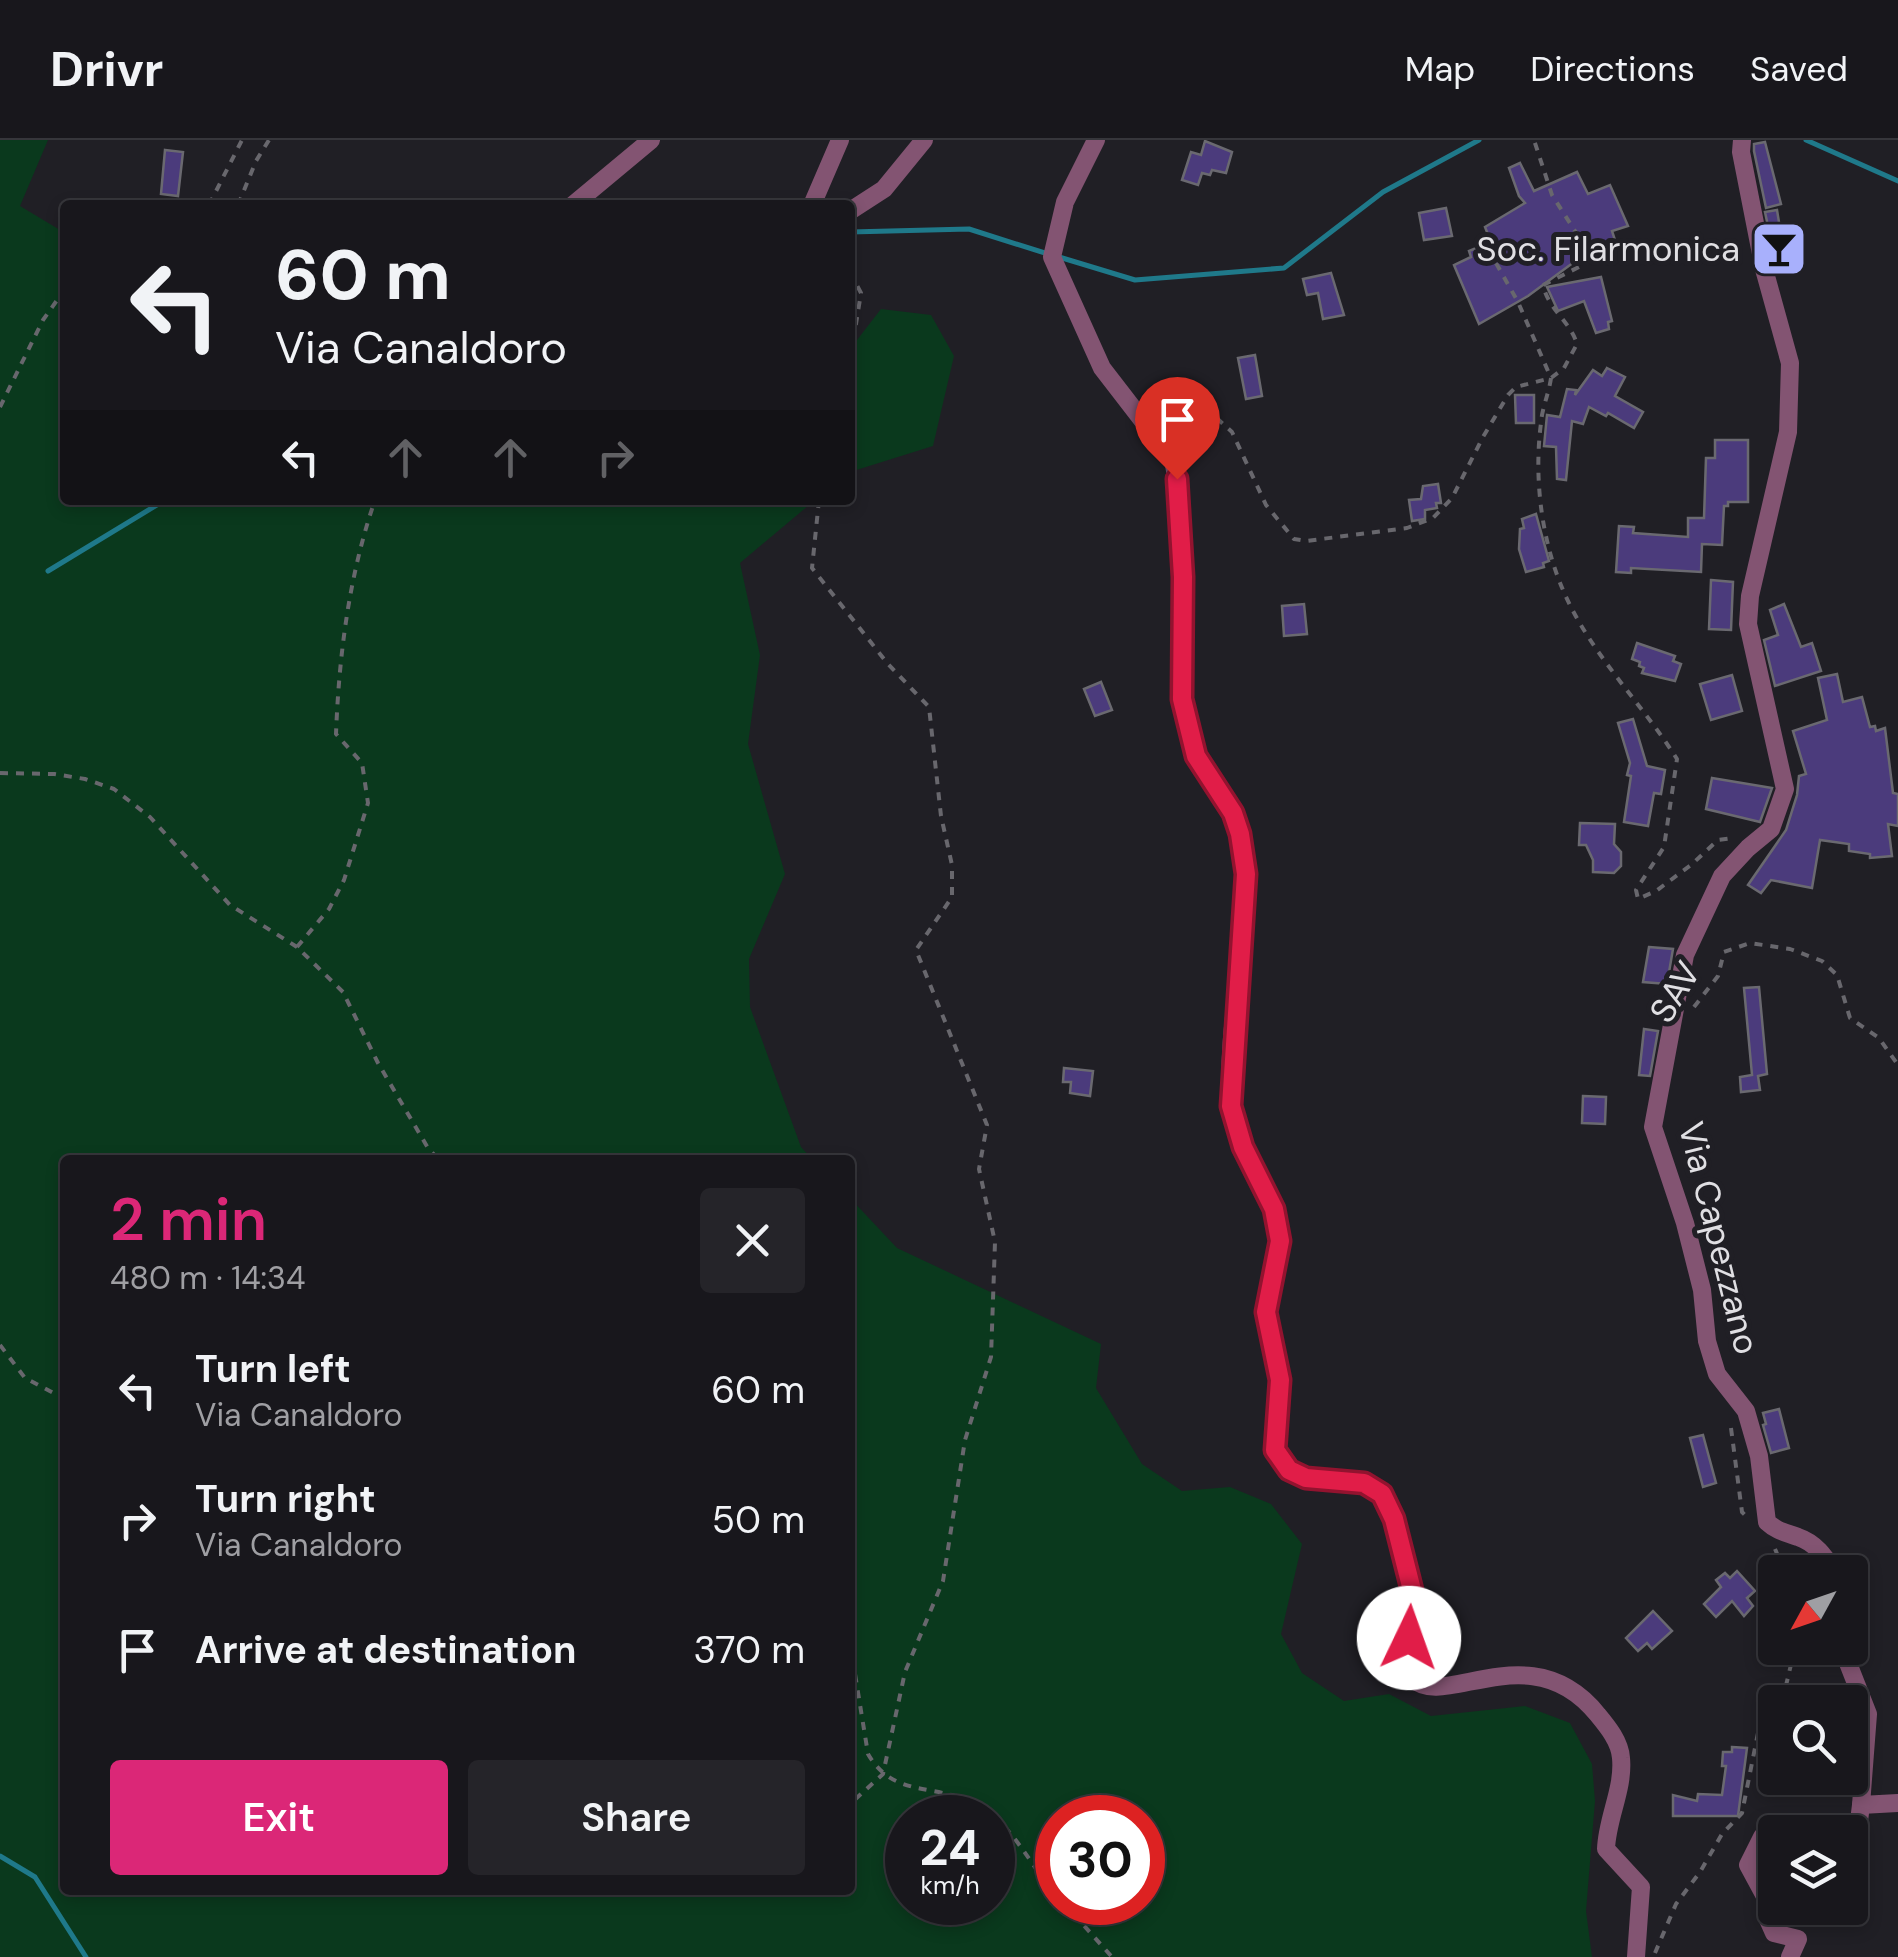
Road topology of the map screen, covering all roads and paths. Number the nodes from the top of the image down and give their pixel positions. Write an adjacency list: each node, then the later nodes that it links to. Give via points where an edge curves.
1 (242, 140): 9 (path)
2 (269, 140): 10 (path)
3 (651, 140): 11 (street)
4 (840, 140): 12 (street)
5 (924, 140): 13 (street, via 884,188)
6 (1096, 140): 20 (street, via 1065,202 1052,257 1102,368)
7 (1534, 140): 18 (path, via 1552,195 1589,253 1589,262 1543,286 1578,344)
8 (1742, 140): 24 (street, Via Capezzano, via 1764,269 1790,363 1788,432 1748,624 1785,789 1771,829)
9 (212, 200)
10 (240, 200)
11 (579, 200)
12 (814, 200)
13 (855, 207)
14 (1496, 264): 18 (path)
15 (855, 282): 17 (path)
16 (60, 296): 19 (path)
17 (855, 327)
18 (1551, 378): 20 (path, via 1516,387 1452,498 1433,518 1407,528 1294,539 1266,505 1232,432 1188,392 1172,401 1180,448); 24 (path, via 1540,436 1541,503 1556,564 1571,607 1677,758 1664,847 1636,890 1638,899 1718,840 1736,838)
19 (0, 407)
20 (1173, 460): 46 (street, via 1183,560 1182,699 1196,756 1237,823 1246,874 1231,1106 1274,1209 1280,1241 1266,1312 1280,1380 1275,1450 1289,1470 1306,1478 1364,1483 1382,1494 1414,1598 1404,1663 1413,1679 1428,1688 1526,1674 1558,1681 1586,1700 1610,1729 1622,1753 1622,1778 1606,1849 1641,1887)
21 (373, 505): 25 (path, via 359,545 340,656 336,734 362,762 368,802 344,880)
22 (818, 505): 35 (path, via 812,568 928,707 952,897 916,950 988,1125 979,1170 995,1242 991,1357 966,1440 943,1581 904,1672)
23 (0, 773): 25 (path, via 54,774 114,789 150,817 230,905)
24 (1748, 848): 31 (street, Via Capezzano, via 1722,876 1685,955 1653,1127 1690,1240 1717,1374 1746,1411 1759,1456 1767,1522)
25 (297, 947): 28 (path, via 343,992)
26 (1690, 1012): 27 (path, SAV, via 1718,976 1724,952 1750,943 1790,949 1822,961 1836,975 1850,1018 1878,1038)
27 (1898, 1065)
28 (434, 1155)
29 (0, 1345): 30 (path, via 26,1378)
30 (60, 1396)
31 (1824, 1555)
32 (1849, 1665): 38 (street, via 1868,1714)
33 (855, 1674): 35 (path, via 868,1754)
34 (1758, 1733): 47 (path, via 1742,1813 1676,1904)
35 (882, 1774): 36 (path); 41 (path, via 988,1810)
36 (855, 1799)
37 (1898, 1804): 38 (street)
38 (1860, 1805): 39 (street)
39 (1859, 1815)
40 (1758, 1845): 42 (street, via 1748,1866)
41 (1035, 1866)
42 (1758, 1884)
43 (1083, 1925): 45 (path)
44 (1770, 1925): 48 (street, via 1774,1933 1798,1939)
45 (1112, 1957)
46 (1636, 1957)
47 (1654, 1957)
48 (1790, 1957)

